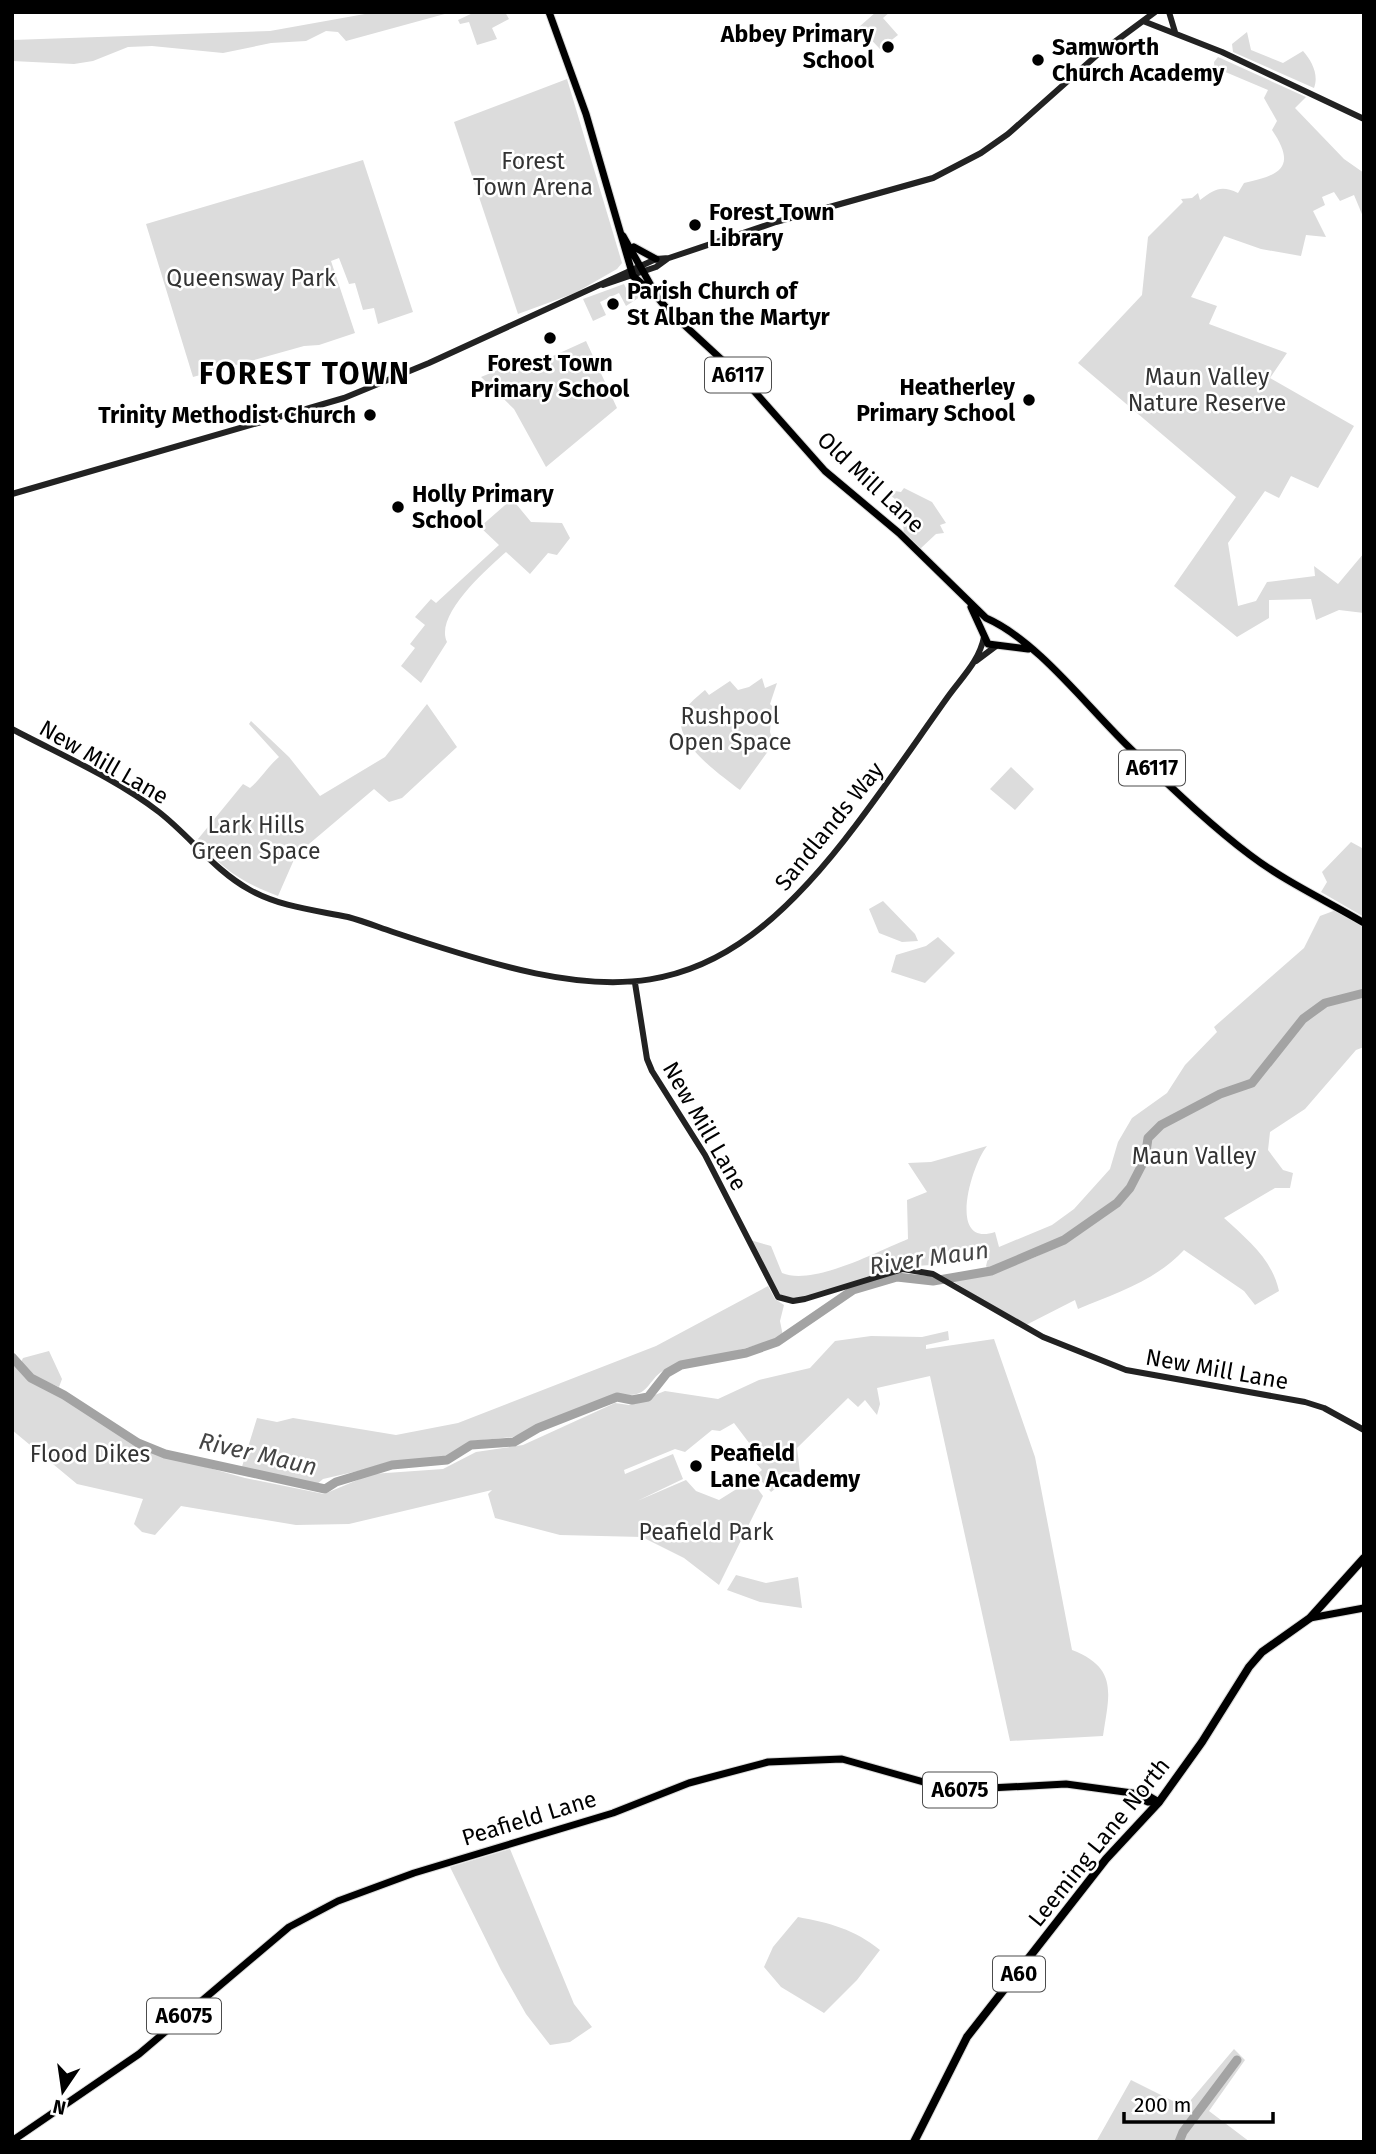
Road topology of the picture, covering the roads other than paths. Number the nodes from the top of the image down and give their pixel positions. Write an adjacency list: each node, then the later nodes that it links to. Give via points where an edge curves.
1 (549, 12): 8 (main road, A6117)
2 (1169, 12): 6 (street)
3 (1153, 14): 4 (street); 5 (street)
4 (1143, 21): 5 (street); 9 (street, via 1074,74 1009,134 933,178)
5 (1156, 25): 6 (street)
6 (1175, 32): 7 (street)
7 (1364, 119)
8 (626, 239): 10 (main road); 11 (main road, A6117)
9 (669, 258): 10 (street); 11 (street)
10 (656, 259): 11 (street)
11 (636, 270): 12 (street, via 344,398); 13 (main road, Old Mill Lane / A6117, via 825,471 899,533)
12 (12, 494)
13 (970, 603): 14 (main road, Old Mill Lane / A6117); 16 (main road, Old Mill Lane / A6117)
14 (995, 622): 15 (main road, Old Mill Lane / A6117); 16 (main road)
15 (1007, 630): 17 (main road, via 1008,638); 18 (main road, Old Mill Lane / A6117)
16 (984, 634): 17 (main road, Old Mill Lane / A6117, via 988,644); 19 (street)
17 (999, 646): 18 (main road, Old Mill Lane / A6117); 19 (street)
18 (1031, 650): 21 (main road, Old Mill Lane / A6117, via 1134,752 1243,849)
19 (976, 661): 22 (street, Sandlands Way, via 838,850 774,918 752,937 701,966)
20 (12, 730): 22 (street, New Mill Lane, via 142,800 228,876 279,903 351,918 555,978)
21 (1364, 923)
22 (635, 983): 23 (street, New Mill Lane, via 652,1071 705,1155 778,1297 805,1299 903,1269 933,1274 1043,1337 1126,1370 1305,1402)
23 (1364, 1430)
24 (1364, 1558): 26 (highway, A60)
25 (1364, 1608): 26 (main road)
26 (1310, 1618): 27 (highway, Leeming Lane North / A60, via 1249,1667)
27 (1159, 1802): 28 (main road, Peafield Lane / A6075, via 1147,1794 1066,1784 952,1790 882,1768 820,1758 768,1762 689,1783 613,1813 414,1873 313,1913 289,1927 139,2054); 29 (highway, Leeming Lane North / A60, via 1106,1859 971,2031)
28 (12, 2141)
29 (914, 2142)

